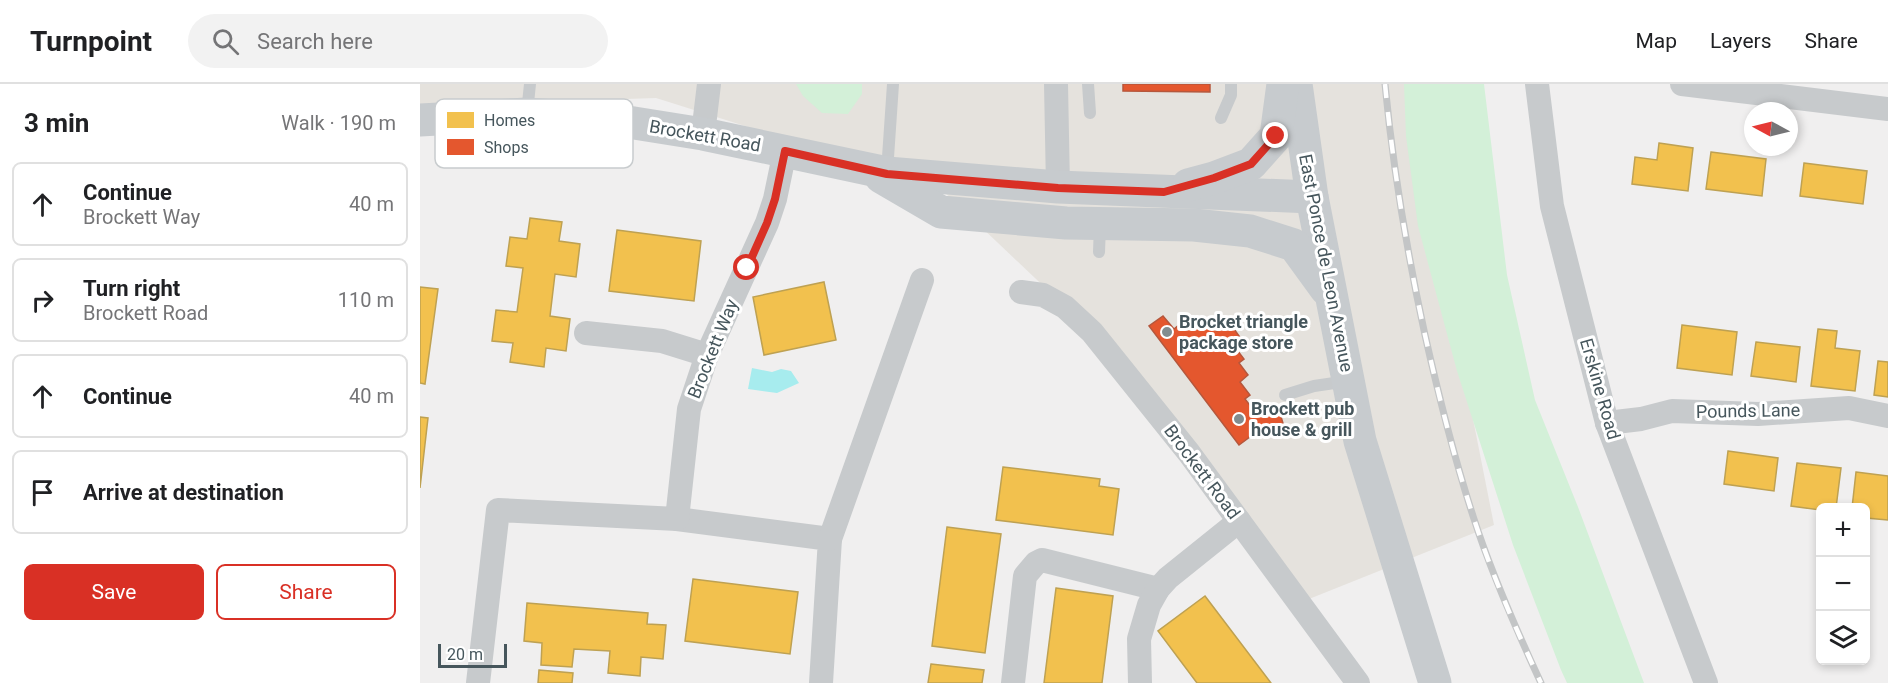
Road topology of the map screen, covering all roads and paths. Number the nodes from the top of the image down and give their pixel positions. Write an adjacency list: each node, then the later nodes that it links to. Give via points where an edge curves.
1 (709, 84): 16 (street)
2 (893, 84): 18 (lane)
3 (1056, 84): 19 (street)
4 (1088, 84): 11 (lane)
5 (1283, 84): 20 (street, via 1276,136 1251,164)
6 (1296, 84): 21 (street, East Ponce de Leon Avenue)
7 (1537, 84): 30 (street, Erskine Road, via 1552,206)
8 (1682, 84): 10 (street)
9 (1231, 90): 13 (lane)
10 (1888, 109)
11 (1090, 113)
12 (435, 117): 14 (street, Brockett Road)
13 (1221, 118)
14 (420, 120)
15 (633, 123): 16 (street, Brockett Road)
16 (703, 134): 17 (street, Brockett Road)
17 (785, 151): 18 (street, Brockett Road); 26 (street, Brockett Way, via 767,223)
18 (877, 171): 19 (street, Brockett Road); 24 (street, via 941,212 1066,223 1100,238 1194,225 1250,231 1294,245)
19 (1058, 188): 20 (street, Brockett Road)
20 (1164, 192): 21 (street, Brockett Road)
21 (1312, 197): 24 (street, East Ponce de Leon Avenue)
22 (922, 280): 33 (street)
23 (1021, 292): 32 (street, Brockett Road, via 1043,295 1065,307 1092,332)
24 (1331, 297): 27 (street, East Ponce de Leon Avenue)
25 (586, 333): 26 (street, via 662,341)
26 (707, 355): 31 (street, Brockett Way, via 689,410)
27 (1348, 381): 28 (lane); 40 (street, East Ponce de Leon Avenue, via 1360,441)
28 (1285, 395)
29 (1888, 416): 30 (street, Pounds Lane, via 1849,408 1758,414 1672,411)
30 (1607, 423): 41 (street, Erskine Road)
31 (677, 519): 33 (street); 35 (street, via 498,510)
32 (1239, 521): 34 (street); 39 (street, Brockett Road)
33 (830, 539): 36 (street)
34 (1158, 589): 37 (street, via 1042,560 1036,563 1025,576); 38 (street, via 1139,639)
35 (478, 683)
36 (821, 683)
37 (1012, 683)
38 (1140, 683)
39 (1358, 683)
40 (1434, 683)
41 (1706, 683)

